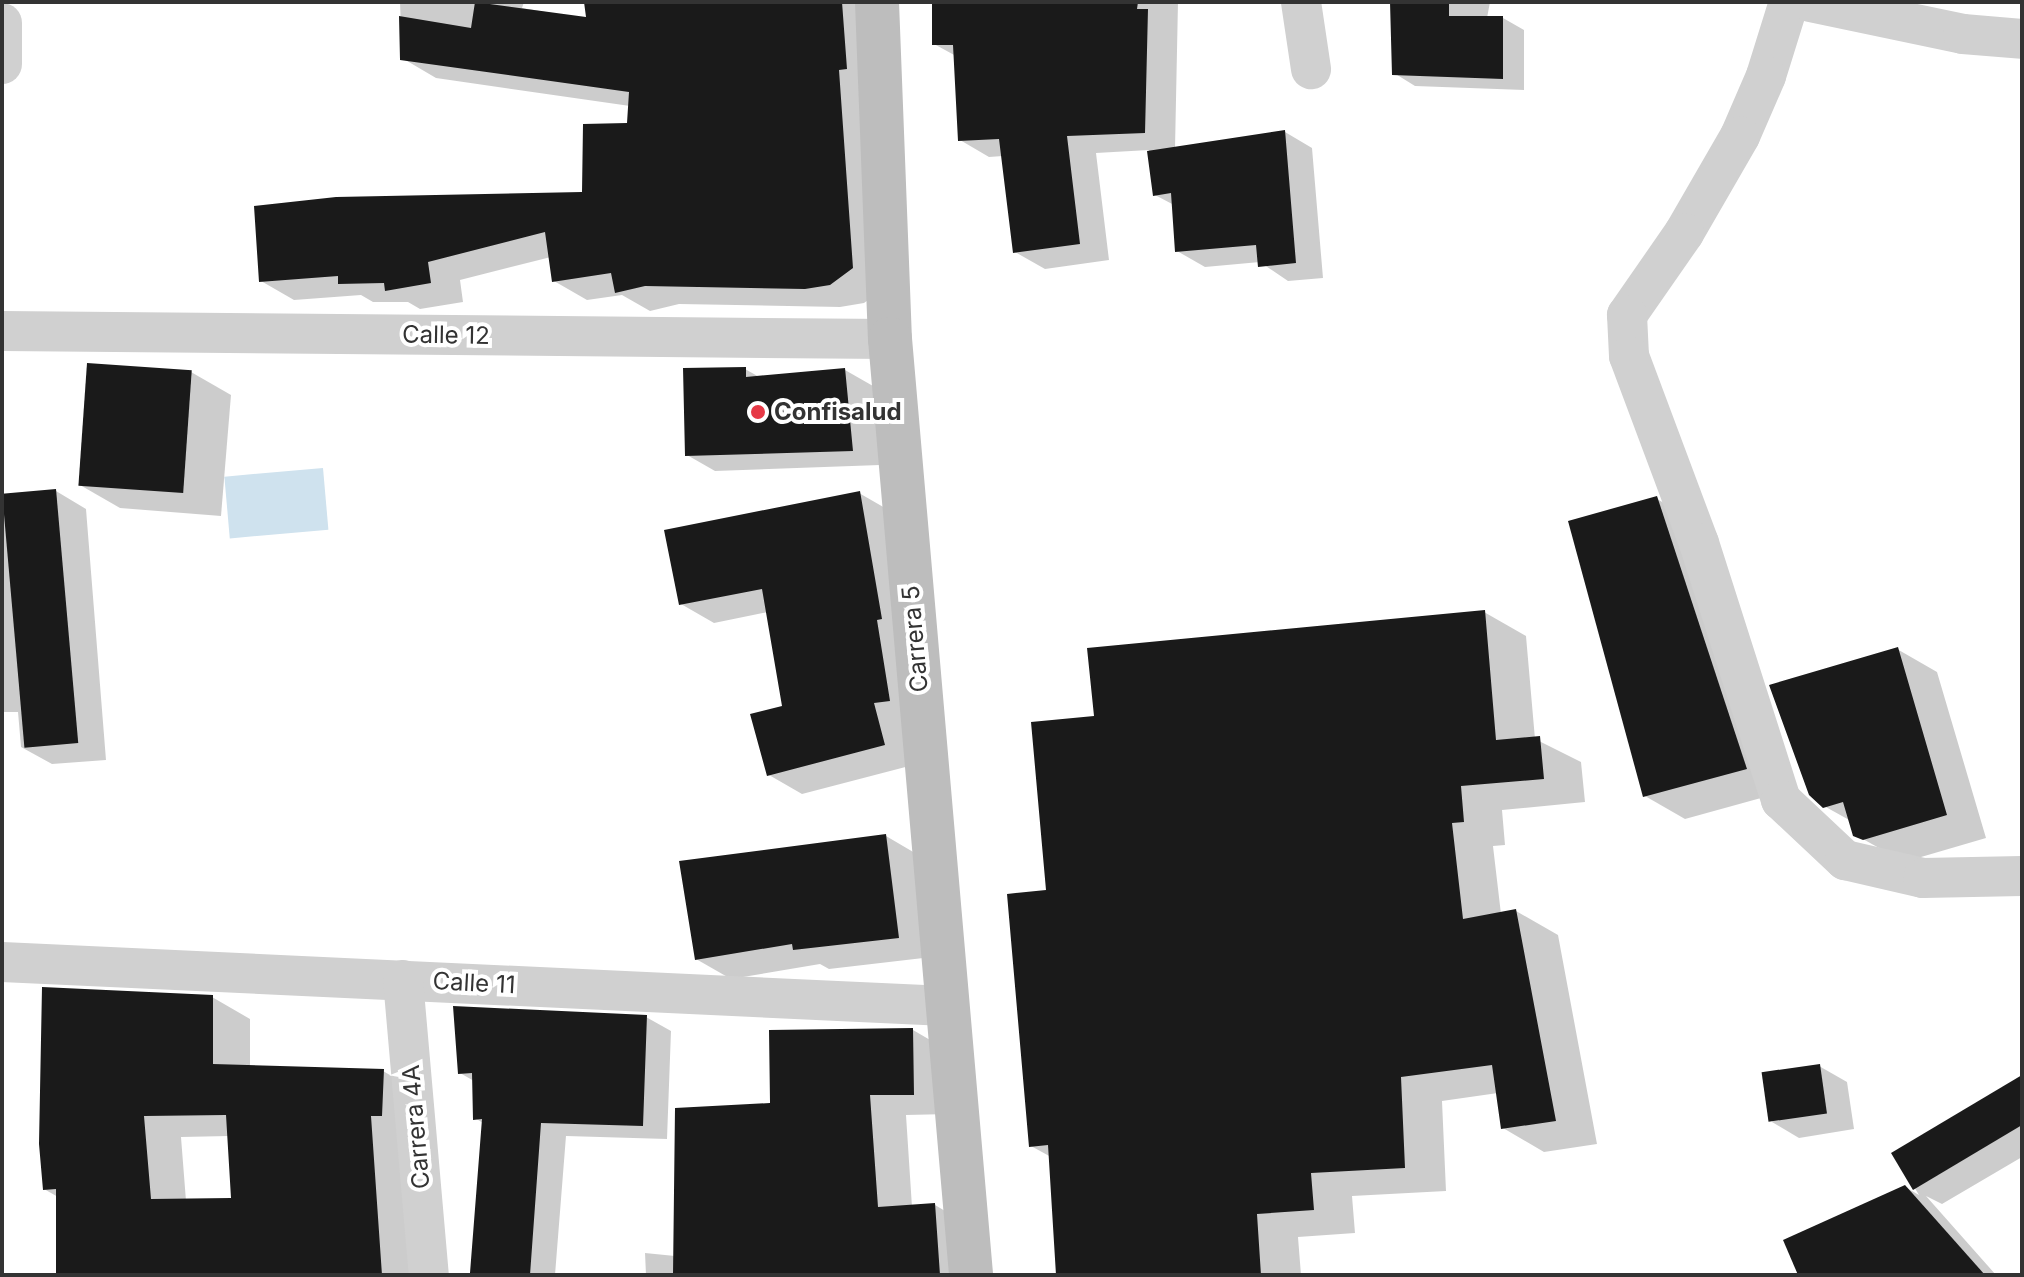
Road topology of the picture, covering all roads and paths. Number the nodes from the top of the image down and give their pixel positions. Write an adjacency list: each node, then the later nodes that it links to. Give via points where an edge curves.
1 (877, 2): 10 (main road, Carrera 5)
2 (1301, 2): 8 (street)
3 (1789, 2): 11 (street, via 1740,136 1684,233 1627,315 1629,356 1699,543 1781,800 1845,860 1923,878)
4 (1810, 2): 6 (street, via 1963,34)
5 (2, 23): 7 (street)
6 (2022, 39)
7 (2, 64)
8 (1311, 69)
9 (2, 331): 10 (street, Calle 12)
10 (890, 339): 14 (main road, Carrera 5)
11 (2022, 876)
12 (2, 962): 13 (street, Calle 11)
13 (403, 980): 14 (street, Calle 11); 15 (street, Carrera 4A)
14 (946, 1006): 16 (main road, Carrera 5)
15 (429, 1275)
16 (971, 1275)

